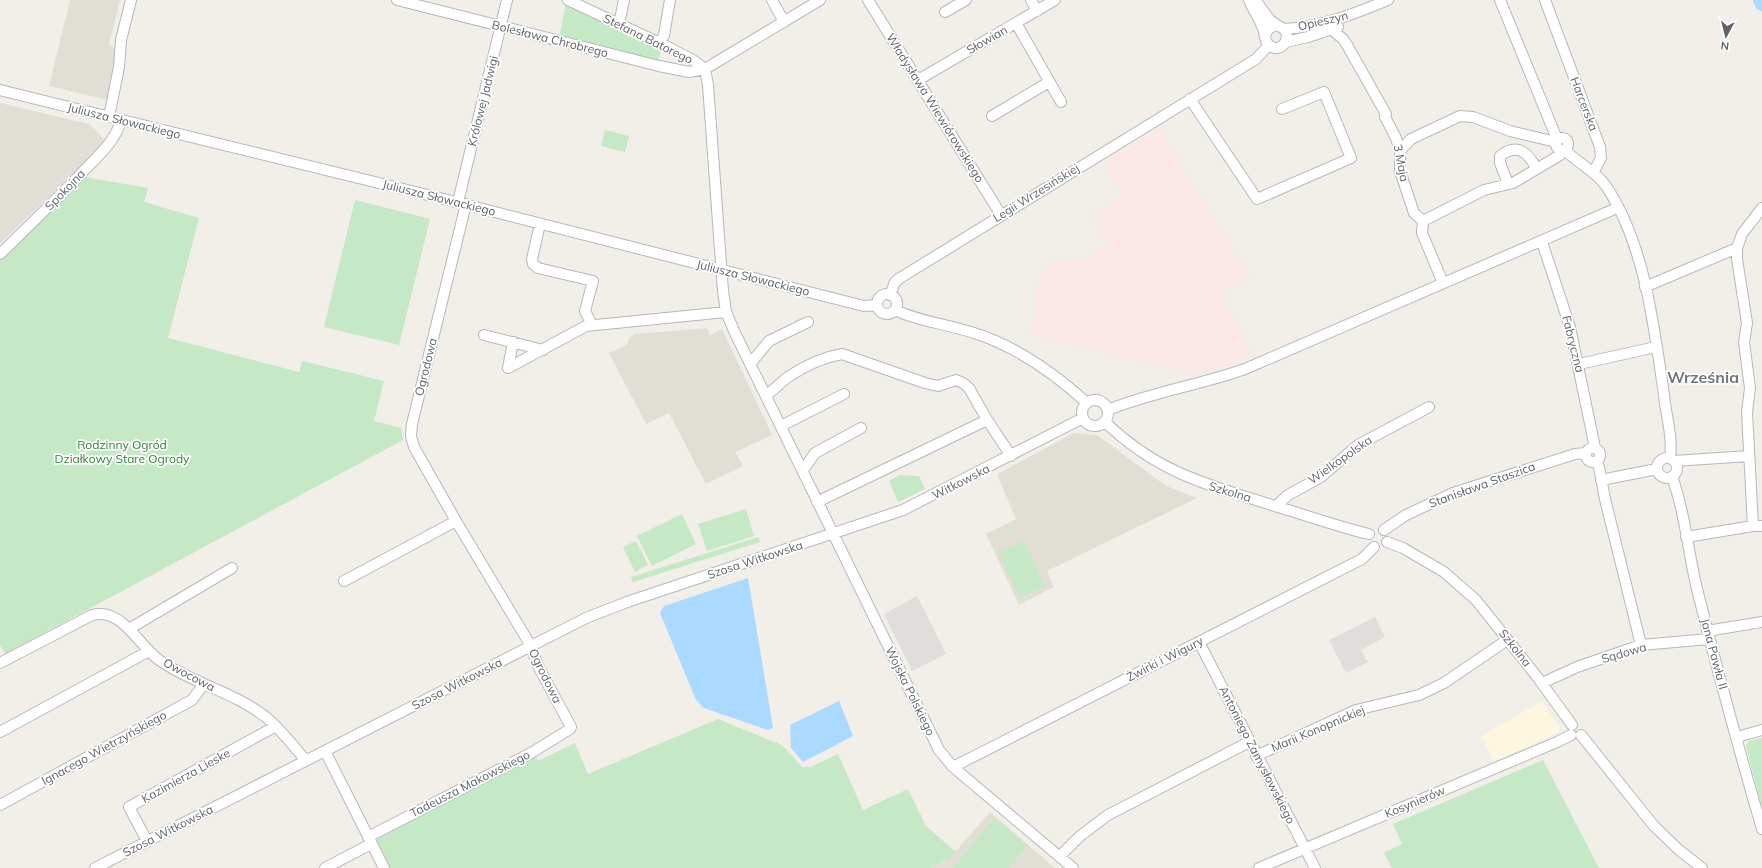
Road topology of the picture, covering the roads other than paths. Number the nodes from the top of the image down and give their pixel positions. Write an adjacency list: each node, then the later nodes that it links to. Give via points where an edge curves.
1 (131, 0): 39 (street, via 121,40 119,67)
2 (397, 0): 24 (street, Bolesława Chrobrego)
3 (507, 0): 24 (street, Królowej Jadwigi)
4 (568, 0): 23 (street, Stefana Batorego)
5 (624, 0): 23 (street)
6 (670, 0): 29 (street, via 664,35)
7 (772, 0): 21 (street)
8 (820, 0): 21 (street)
9 (868, 0): 32 (street, Władysława Wiewiórowskiego)
10 (966, 0): 19 (street)
11 (1031, 0): 18 (street)
12 (1055, 0): 18 (street, Słowian)
13 (1249, 0): 27 (street)
14 (1255, 0): 25 (street, via 1270,20)
15 (1388, 0): 20 (street, Opieszyn)
16 (1500, 0): 41 (street)
17 (1545, 0): 45 (street, Harcerska, via 1600,147 1601,158)
18 (1037, 11): 22 (street, Słowian)
19 (946, 12)
20 (1360, 12): 25 (street, Opieszyn, via 1301,28); 26 (street, Opieszyn)
21 (784, 22): 31 (street)
22 (1016, 23): 32 (street, Słowian); 33 (street)
23 (619, 24): 29 (street, Stefana Batorego)
24 (501, 26): 31 (street, Bolesława Chrobrego, via 689,72); 47 (street, Królowej Jadwigi)
25 (1280, 27): 27 (street, via 1269,28); 28 (street, via 1288,36)
26 (1332, 30): 28 (street, Opieszyn); 43 (street, 3 Maja, via 1343,39 1386,114)
27 (1265, 35): 30 (street)
28 (1286, 42): 30 (street, via 1280,47 1274,48)
29 (660, 43): 31 (street, Stefana Batorego)
30 (1269, 45): 35 (street, Legii Wrzesińskiej, via 1256,59)
31 (705, 69): 56 (street, Wojska Polskiego)
32 (918, 80): 50 (street, Władysława Wiewiórowskiego)
33 (1049, 82): 36 (street); 38 (street)
34 (0, 90): 39 (street, Juliusza Słowackiego)
35 (1190, 99): 37 (street, via 1257,199 1352,158 1324,92); 50 (street, Legii Wrzesińskiej)
36 (1061, 102)
37 (1282, 109)
38 (992, 116)
39 (109, 117): 40 (street, Juliusza Słowackiego)
40 (121, 120): 47 (street, Juliusza Słowackiego); 55 (street, Spokojna, via 111,142)
41 (1556, 141): 42 (street, via 1562,138 1567,141 1568,146); 43 (street, via 1510,131 1473,117 1460,116 1411,139)
42 (1564, 150): 44 (street); 45 (street)
43 (1400, 151): 51 (street, 3 Maja, via 1399,162 1403,180 1414,213)
44 (1537, 169): 46 (street); 46 (street, via 1523,152 1515,149 1506,152 1500,156 1500,162)
45 (1594, 173): 48 (street, via 1606,186)
46 (1508, 184): 51 (street, via 1484,190)
47 (462, 203): 52 (street, Juliusza Słowackiego); 91 (street, Ogrodowa, via 411,431 414,447)
48 (1617, 208): 53 (street); 58 (street, via 1632,242)
49 (1762, 208): 54 (street, via 1742,234)
50 (1000, 215): 59 (street, Legii Wrzesińskiej, via 900,278 895,282)
51 (1423, 221): 57 (street, via 1422,233)
52 (540, 224): 56 (street, Juliusza Słowackiego); 64 (street, via 532,258 533,264 538,268 593,281 586,311)
53 (1542, 242): 57 (street); 70 (street, Fabryczna, via 1570,327)
54 (1737, 248): 58 (street); 83 (street, via 1747,328 1744,342 1750,388)
55 (0, 254)
56 (721, 270): 60 (street, Juliusza Słowackiego, via 864,306); 62 (street, Wojska Polskiego)
57 (1443, 283): 75 (street, via 1245,368)
58 (1645, 287): 67 (street)
59 (890, 295): 60 (street, via 881,297); 61 (street, via 896,301)
60 (877, 305): 61 (street, via 885,314)
61 (895, 310): 73 (street, via 993,339 1028,358)
62 (726, 312): 64 (street); 69 (street, Wojska Polskiego)
63 (808, 322): 69 (street, via 769,341)
64 (592, 325): 68 (street)
65 (484, 335): 66 (street)
66 (514, 342): 68 (street); 68 (street, via 508,368)
67 (1656, 347): 70 (street); 84 (street)
68 (543, 350)
69 (750, 364): 72 (street, Wojska Polskiego)
70 (1579, 364): 81 (street, Fabryczna)
71 (844, 394): 79 (street)
72 (766, 395): 77 (street, via 789,376 829,356 842,354 925,383 938,386 956,380 963,383 969,388); 79 (street, Wojska Polskiego)
73 (1087, 403): 75 (street, via 1099,401); 76 (street, via 1083,408)
74 (1429, 407): 90 (street, Wielkopolska, via 1358,445 1321,476 1288,495)
75 (1108, 410): 78 (street)
76 (1083, 418): 78 (street, via 1093,426); 82 (street, Witkowska)
77 (987, 420): 82 (street); 89 (street)
78 (1105, 422): 90 (street, Szkolna, via 1132,445 1166,467 1204,484)
79 (781, 426): 85 (street, Wojska Polskiego)
80 (861, 428): 85 (street, via 815,453)
81 (1590, 450): 88 (street, via 1586,458 1589,461 1596,461); 93 (street, Stanisława Staszica, via 1453,493 1406,515)
82 (1011, 456): 94 (street, Witkowska, via 903,510)
83 (1749, 456): 84 (street); 92 (street)
84 (1672, 460): 86 (street, via 1662,459 1657,465); 87 (street, via 1676,471)
85 (803, 470): 89 (street, Wojska Polskiego)
86 (1657, 470): 87 (street, via 1662,477); 88 (street)
87 (1672, 477): 96 (street, Jana Pawła II)
88 (1601, 480): 106 (street)
89 (817, 502): 94 (street, Wojska Polskiego)
90 (1276, 506): 95 (street, Szkolna)
91 (456, 521): 100 (street); 107 (street, Ogrodowa)
92 (1757, 526): 96 (street)
93 (1384, 530): 95 (street, via 1374,529); 97 (street, via 1388,534)
94 (833, 534): 107 (street, Szosa Witkowska, via 627,602 586,618); 122 (street, Wojska Polskiego, via 939,750)
95 (1369, 534): 98 (street, via 1369,541)
96 (1686, 537): 103 (street, Jana Pawła II)
97 (1387, 542): 98 (street, via 1381,547); 104 (street, Szkolna, via 1423,559 1459,583)
98 (1374, 547): 105 (street, Żwirki i Wigury, via 1362,559)
99 (232, 568): 102 (street)
100 (344, 581)
101 (1762, 622): 103 (street, Sądowa)
102 (129, 629): 108 (street, Owocowa); 109 (street, Owocowa, via 110,616 92,615)
103 (1708, 635): 106 (street, Sądowa); 117 (street, Jana Pawła II)
104 (1508, 640): 110 (street, Szkolna); 120 (street, Marii Konopnickiej, via 1444,683 1419,695 1356,710)
105 (1199, 642): 118 (street, Antoniego Zamysłowskiego); 122 (street, Żwirki i Wigury)
106 (1641, 645): 110 (street, Sądowa, via 1577,667)
107 (530, 646): 113 (street, Ogrodowa); 119 (street, Szosa Witkowska)
108 (149, 651): 111 (street, Owocowa, via 170,667); 115 (street)
109 (1, 659)
110 (1542, 683): 116 (street, Szkolna)
111 (204, 684): 112 (street, Owocowa, via 238,700); 123 (street, Ignacego Wietrzyńskiego, via 192,700)
112 (276, 726): 121 (street, Owocowa); 126 (street, Kazimierza Lieske, via 129,807)
113 (570, 729): 125 (street, Tadeusza Makowskiego)
114 (1762, 730): 117 (street)
115 (0, 732)
116 (1575, 732): 127 (street, Kosynierów, via 1546,747); 135 (street, Szkolna, via 1654,826)
117 (1737, 737): 124 (street, Jana Pawła II)
118 (1249, 742): 120 (street, Antoniego Zamysłowskiego); 128 (street, via 1108,815 1080,836)
119 (325, 751): 121 (street, Szosa Witkowska); 125 (street)
120 (1256, 756): 127 (street, Antoniego Zamysłowskiego)
121 (306, 761): 126 (street, Szosa Witkowska)
122 (953, 766): 128 (street, Wojska Polskiego)
123 (0, 805)
124 (1762, 829)
125 (370, 841): 130 (street, Tadeusza Makowskiego); 131 (street)
126 (147, 842): 129 (street, Szosa Witkowska)
127 (1305, 848): 133 (street, Kosynierów); 134 (street, Antoniego Zamysłowskiego)
128 (1060, 856): 132 (street, Wojska Polskiego)
129 (95, 868)
130 (325, 868)
131 (384, 868)
132 (1073, 868)
133 (1258, 868)
134 (1315, 868)
135 (1702, 868)

